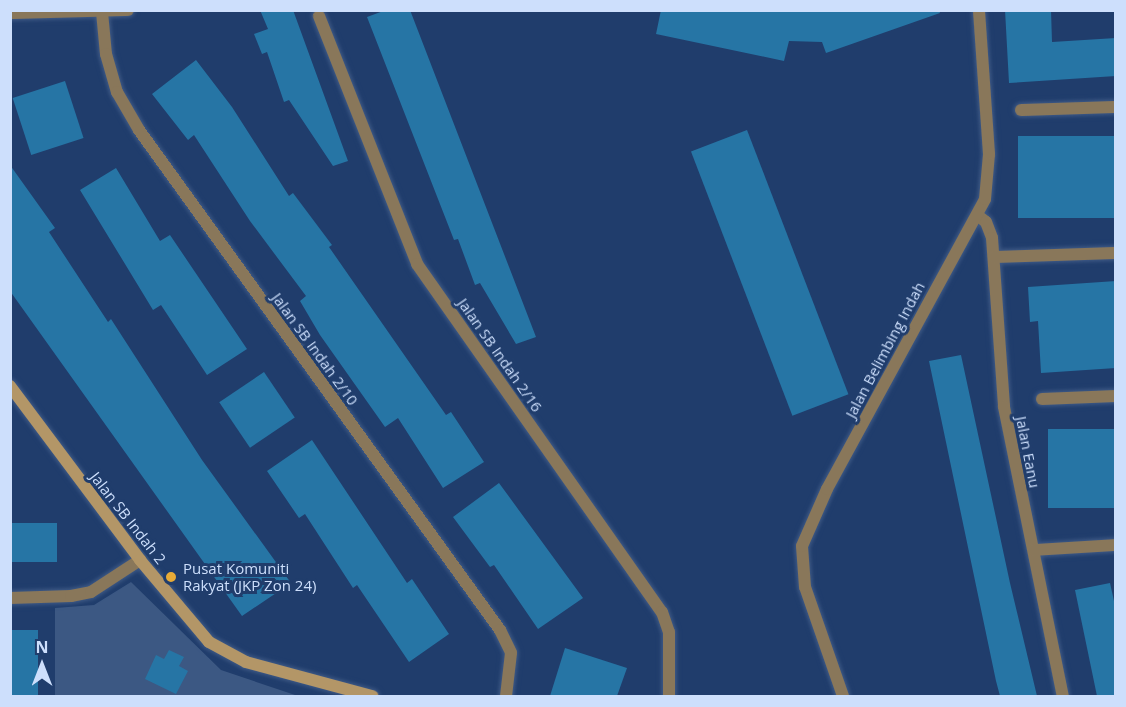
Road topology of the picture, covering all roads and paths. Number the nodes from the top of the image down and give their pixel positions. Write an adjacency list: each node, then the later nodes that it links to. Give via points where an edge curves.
1 (128, 10): 3 (street)
2 (979, 10): 8 (street, Jalan Belimbing Indah, via 989,180)
3 (102, 12): 4 (street); 20 (street, Jalan SB Indah 2/10, via 106,54 117,92 139,130 500,630 511,653)
4 (10, 13)
5 (319, 16): 21 (street, Jalan SB Indah 2/16, via 417,264 663,612 669,632)
6 (1116, 107): 7 (street)
7 (1021, 110)
8 (977, 215): 10 (street, Jalan Eanu, via 986,222); 22 (street, Jalan Belimbing Indah, via 827,489 802,546 805,587)
9 (1116, 253): 10 (street)
10 (994, 257): 16 (street, Jalan Eanu, via 1004,407)
11 (10, 386): 14 (street, Jalan SB Indah 2)
12 (1116, 396): 13 (street)
13 (1042, 399)
14 (15, 401): 17 (street, Jalan SB Indah 2)
15 (1116, 545): 16 (street)
16 (1034, 550): 23 (street, Jalan Eanu)
17 (140, 560): 18 (street, via 91,592); 19 (street, Jalan SB Indah 2, via 209,642 224,653)
18 (10, 598)
19 (372, 696)
20 (506, 696)
21 (669, 696)
22 (843, 696)
23 (1064, 696)

